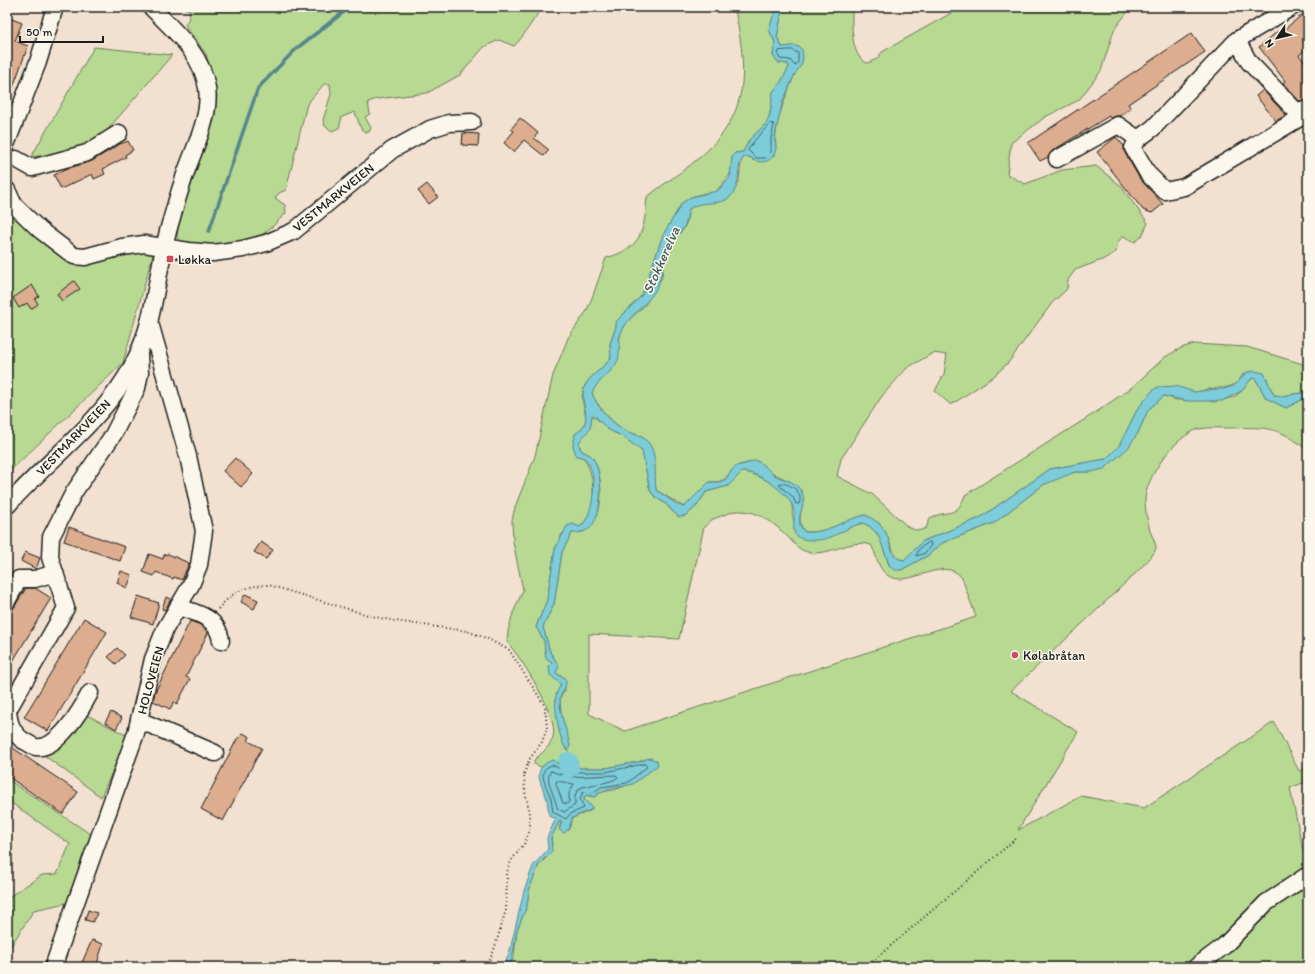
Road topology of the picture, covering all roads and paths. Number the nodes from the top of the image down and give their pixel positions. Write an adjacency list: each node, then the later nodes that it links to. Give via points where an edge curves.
1 (55, 7): 10 (street, via 38,62)
2 (151, 7): 14 (street, VESTMARKVEIEN, via 198,60 207,88 206,113)
3 (1292, 7): 4 (street)
4 (1238, 40): 5 (street, via 1249,62 1296,111); 9 (street, via 1153,128)
5 (1308, 109)
6 (1308, 113): 9 (street, via 1184,187 1165,191 1148,174 1133,148)
7 (472, 122): 14 (street, VESTMARKVEIEN, via 449,123 430,129 392,150 294,231 266,243 213,253)
8 (119, 133): 12 (street, via 87,153 53,164 32,168)
9 (1138, 139): 11 (street, via 1118,125)
10 (7, 143): 12 (street, via 16,152)
11 (1057, 159)
12 (11, 163)
13 (7, 190): 14 (street, via 14,204 40,230 74,256 144,244)
14 (164, 248): 15 (street, VESTMARKVEIEN)
15 (150, 324): 16 (street, VESTMARKVEIEN); 20 (street, HOLOVEIEN, via 188,456 204,531 199,565)
16 (139, 354): 17 (street, VESTMARKVEIEN, via 101,410); 18 (street, via 140,373 137,388 113,435 74,492 51,536 50,557)
17 (7, 506)
18 (55, 573): 19 (street, via 36,579 19,579); 23 (street, via 66,608 8,710 10,725 18,737 35,747 45,746 56,741 84,705)
19 (7, 601)
20 (178, 607): 21 (street); 24 (street, HOLOVEIEN, via 165,629 153,659)
21 (210, 620): 22 (street, via 217,626); 29 (path, via 236,592 256,585 269,585 371,616 467,631 509,650 545,706 547,728 524,774 530,830 507,872 506,910)
22 (221, 641)
23 (90, 693)
24 (139, 720): 25 (street); 28 (street, HOLOVEIEN)
25 (215, 753)
26 (1018, 837): 30 (path)
27 (1308, 875): 31 (street, via 1266,903 1224,946)
28 (53, 967)
29 (487, 967)
30 (866, 967)
31 (1196, 967)

